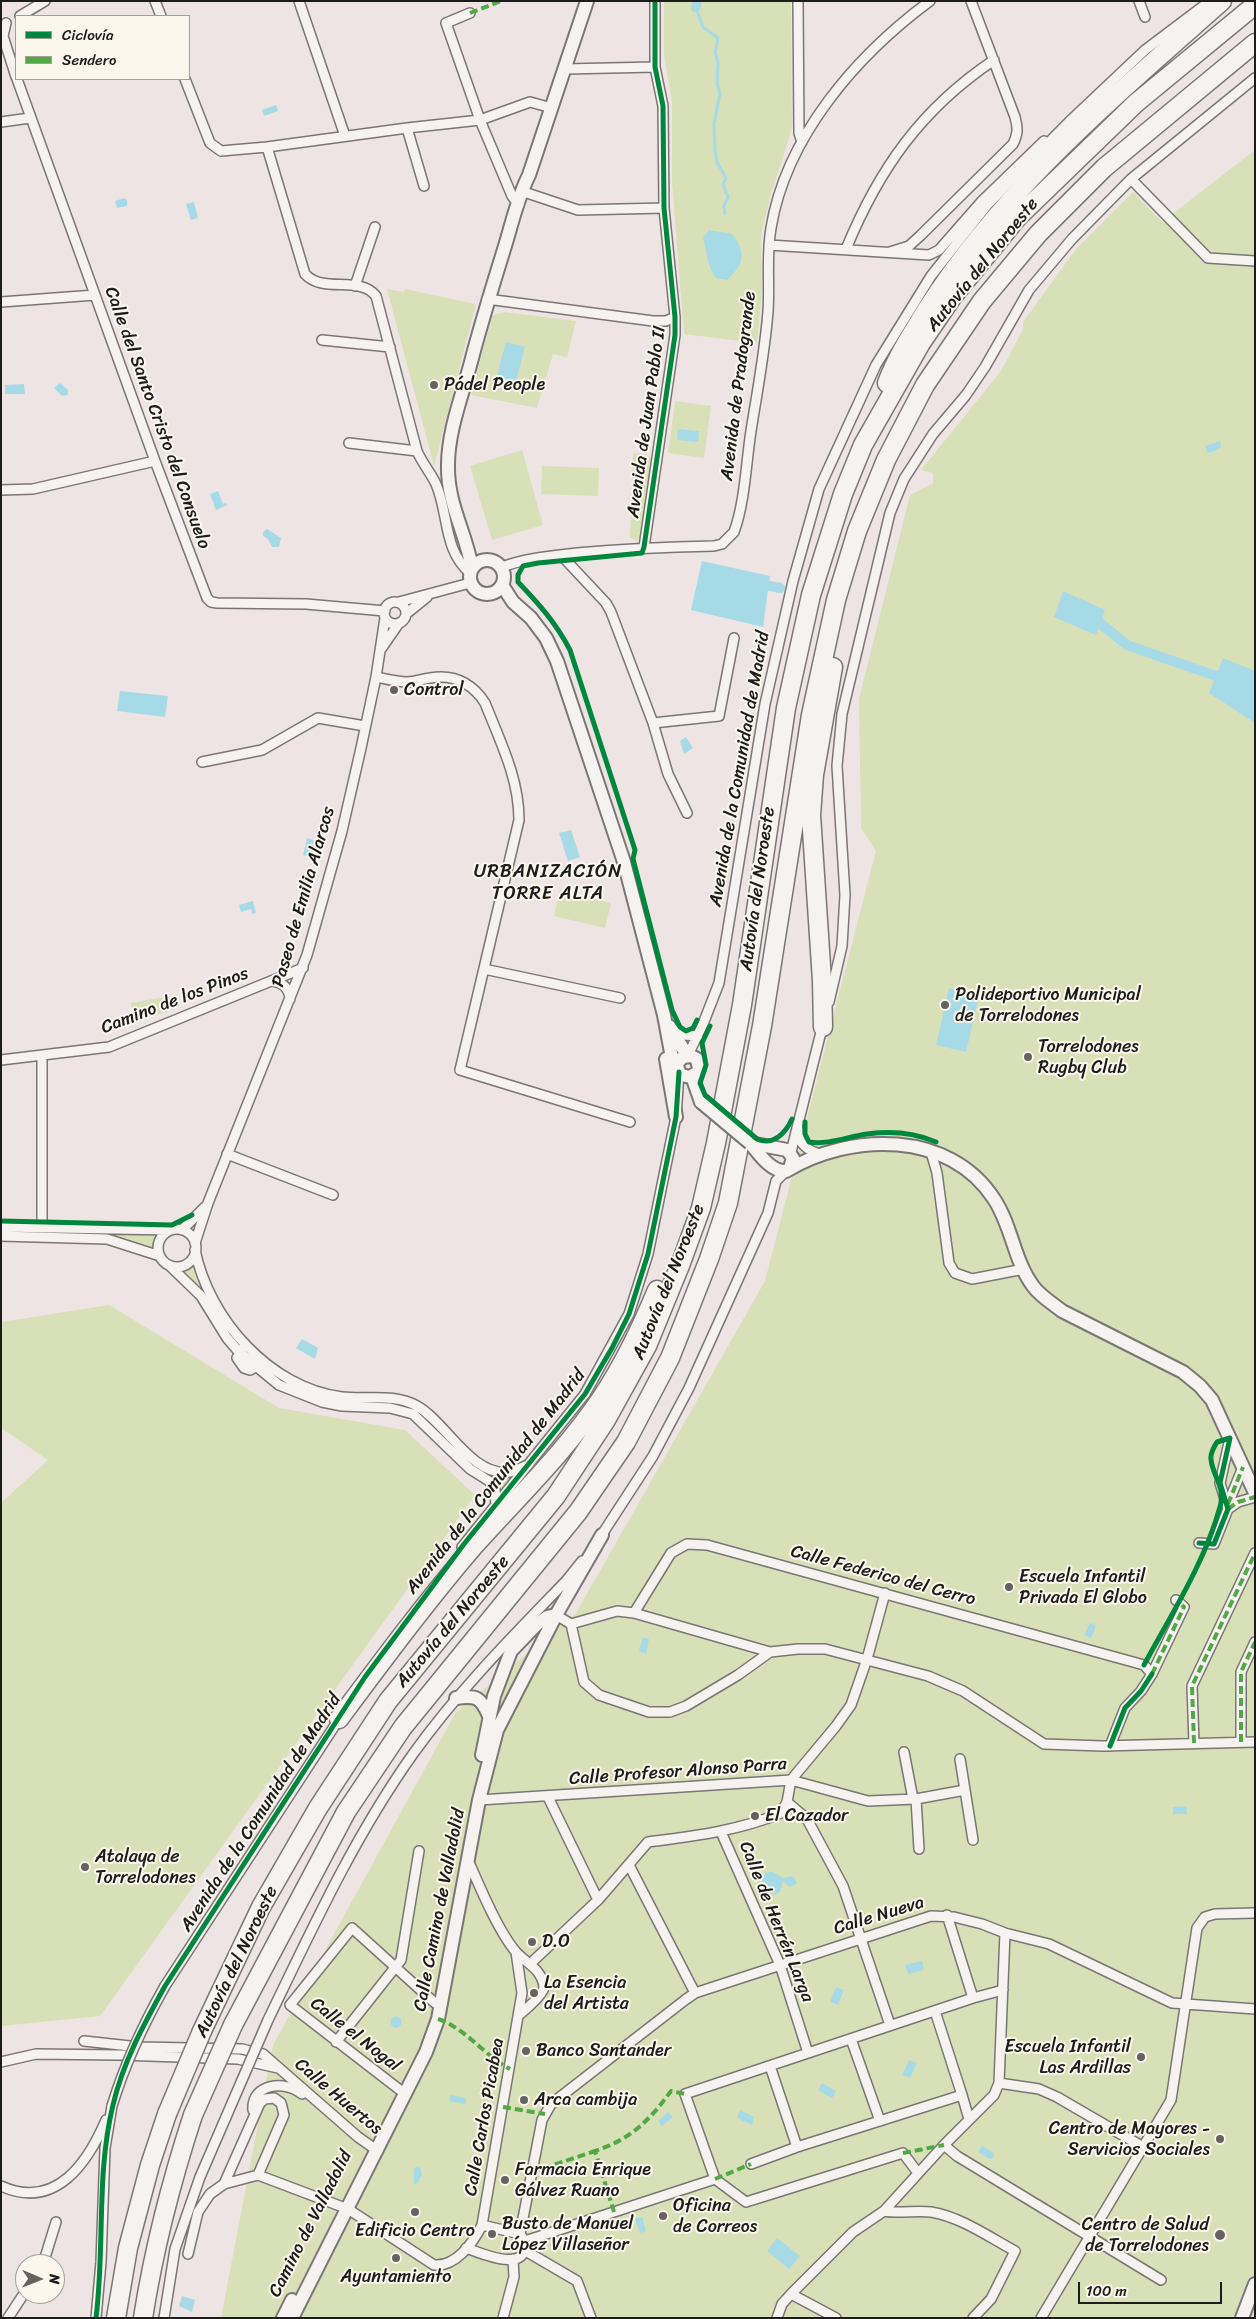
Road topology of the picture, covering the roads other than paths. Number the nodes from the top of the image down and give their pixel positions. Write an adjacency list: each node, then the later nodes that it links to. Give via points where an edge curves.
1 (45, 1): 14 (street)
2 (155, 1): 15 (street)
3 (299, 1): 32 (street)
4 (587, 1): 21 (street)
5 (655, 1): 20 (street, Avenida de Juan Pablo II)
6 (798, 1): 33 (street, via 799,133)
7 (930, 1): 33 (street, Avenida de Pradogrande, via 892,32 852,72 816,118)
8 (971, 1): 19 (street)
9 (1139, 1): 16 (street)
10 (1210, 1): 28 (street, Avenida de la Comunidad de Madrid, via 1145,50)
11 (1222, 1): 52 (highway, via 1125,87 1033,176 988,226 944,281 897,357)
12 (1255, 5): 52 (highway, Autovía del Noroeste, via 1136,103 1017,218 953,296 921,343)
13 (470, 13): 29 (street, via 446,23)
14 (22, 15)
15 (161, 15)
16 (1145, 16)
17 (4, 24): 22 (street, Calle del Santo Cristo del Consuelo, via 3,36)
18 (1255, 43): 56 (highway, Autovía del Noroeste, via 1104,168 1038,234 982,301 925,385 886,460)
19 (994, 60): 41 (street, via 949,93 888,164 866,202); 42 (street, via 1018,127 1013,144 909,246)
20 (655, 68): 21 (street); 38 (street, Avenida de Juan Pablo II, via 663,106)
21 (566, 69): 26 (street)
22 (15, 72)
23 (1255, 78): 35 (street)
24 (18, 80): 27 (street, Calle del Santo Cristo del Consuelo)
25 (185, 80): 34 (street, via 210,143 221,151)
26 (552, 108): 29 (street, via 530,102); 37 (street)
27 (30, 118): 30 (street); 45 (street, Calle del Santo Cristo del Consuelo)
28 (1072, 119): 42 (street, via 1034,149 982,201 940,250 929,255); 83 (street, Avenida de la Comunidad de Madrid, via 988,204 931,276 876,365 819,489 793,581 765,704 719,984)
29 (480, 120): 31 (street); 37 (street, via 512,196)
30 (1, 122)
31 (407, 128): 32 (street); 36 (street)
32 (345, 136): 34 (street)
33 (802, 142): 40 (street, Avenida de Pradogrande, via 782,187)
34 (267, 147): 44 (street, via 305,274 319,283)
35 (1131, 179): 43 (street, via 1208,258); 81 (street, via 1072,239 1029,290 966,395 933,434 904,478 890,513 842,714 837,766 844,920 842,946)
36 (424, 186)
37 (522, 197): 38 (street, via 578,210); 46 (street)
38 (664, 208): 48 (street, Avenida de Juan Pablo II)
39 (375, 227): 44 (street)
40 (769, 245): 41 (street); 57 (street, Avenida de Pradogrande, via 766,334 734,532 722,544 714,546)
41 (846, 249): 42 (street)
42 (890, 252)
43 (1255, 261)
44 (355, 286): 50 (street, via 371,290 376,296)
45 (95, 295): 47 (street); 54 (street, Calle del Santo Cristo del Consuelo)
46 (487, 299): 48 (street, via 653,320 666,321); 60 (street, via 451,435 448,465 452,505 468,547)
47 (1, 302)
48 (675, 316): 57 (street, Avenida de Juan Pablo II, via 675,335)
49 (322, 340): 50 (street)
50 (390, 347): 53 (street)
51 (349, 443): 53 (street)
52 (863, 445): 93 (highway, Autovía del Noroeste, via 843,494 810,595 786,708 742,1005)
53 (417, 451): 60 (street, via 436,484 454,555)
54 (155, 461): 55 (street, via 33,489); 64 (street, Calle del Santo Cristo del Consuelo, via 206,598 211,602 306,604)
55 (1, 490)
56 (857, 531): 81 (highway, via 812,795); 214 (highway, Autovía del Noroeste, bridge, via 836,600 811,715 762,1026 728,1203 710,1260 670,1358 626,1442 578,1512 403,1728 346,1812 233,2025 192,2115 152,2261)
57 (644, 547): 58 (street, Avenida de Pradogrande)
58 (561, 555): 59 (street, Avenida de Pradogrande); 70 (street, via 612,612)
59 (502, 567): 60 (street, via 493,560); 61 (street, via 504,573)
60 (473, 571): 61 (street, via 473,588 482,594); 62 (street)
61 (497, 589): 77 (street, via 531,618 557,661 624,862)
62 (429, 596): 63 (street); 65 (street)
63 (399, 602): 64 (street, via 390,603); 65 (street)
64 (385, 614): 66 (street, via 391,623); 68 (street, Paseo de Emilia Alarcos)
65 (406, 614): 66 (street)
66 (399, 623): 68 (street, Paseo de Emilia Alarcos)
67 (734, 638): 70 (street, via 719,716)
68 (380, 652): 69 (street, Paseo de Emilia Alarcos)
69 (376, 677): 71 (street, Paseo de Emilia Alarcos); 75 (street, via 406,682 442,676 468,684 485,703 515,780 519,820)
70 (654, 723): 73 (street, via 668,774)
71 (365, 726): 72 (street, via 318,718 262,750); 74 (street, Paseo de Emilia Alarcos, via 342,831)
72 (202, 762)
73 (687, 813)
74 (303, 968): 76 (street, Camino de los Pinos); 79 (street, Paseo de Emilia Alarcos)
75 (484, 969): 78 (street); 92 (street, via 460,1070)
76 (271, 981): 79 (street, Camino de los Pinos, via 287,988); 84 (street, Camino de los Pinos, via 109,1047)
77 (656, 988): 80 (street); 90 (street, via 653,1004 670,1072)
78 (620, 998)
79 (290, 1000): 97 (street, Paseo de Emilia Alarcos)
80 (664, 1015): 82 (street); 87 (street)
81 (822, 1027): 91 (street)
82 (670, 1028): 83 (street, via 683,1035); 85 (street)
83 (698, 1036): 85 (street, Avenida de la Comunidad de Madrid)
84 (42, 1055): 86 (street, Camino de los Pinos); 103 (street)
85 (688, 1055): 87 (street, via 680,1059); 88 (street, via 698,1062 699,1069)
86 (1, 1060)
87 (679, 1072): 88 (street, via 687,1077); 89 (street, via 690,1093); 90 (street, Avenida de la Comunidad de Madrid)
88 (695, 1074): 89 (street, via 694,1082)
89 (701, 1102): 94 (street, bridge)
90 (676, 1116): 114 (street, Avenida de la Comunidad de Madrid, via 648,1254 629,1314 585,1394)
91 (798, 1121): 95 (street); 98 (street, via 801,1143 808,1150)
92 (630, 1122)
93 (716, 1143): 135 (highway, via 651,1305 602,1397 574,1434 473,1548); 213 (highway, Autovía del Noroeste, bridge, via 701,1208 681,1263 647,1346 606,1420 556,1496 382,1709 318,1808 261,1907 167,2114 128,2248)
94 (762, 1152): 95 (street, via 784,1149); 99 (street, via 776,1170)
95 (790, 1152): 98 (street); 99 (street, via 793,1161)
96 (931, 1152): 98 (street, via 912,1145 890,1143); 110 (street, via 961,1164 994,1198); 110 (street, via 937,1173 949,1263 955,1273 972,1279)
97 (227, 1154): 100 (street); 101 (street, Paseo de Emilia Alarcos)
98 (820, 1154): 99 (street)
99 (788, 1169): 121 (street, via 776,1181 768,1213 689,1388 653,1456)
100 (333, 1195)
101 (208, 1203): 105 (street, Paseo de Emilia Alarcos); 107 (street, Paseo de Emilia Alarcos)
102 (1, 1227): 103 (street)
103 (42, 1227): 104 (street)
104 (170, 1230): 105 (street); 108 (street, via 160,1238)
105 (182, 1230): 107 (street, via 188,1232)
106 (1, 1236): 108 (street, via 106,1239)
107 (195, 1246): 109 (street, via 186,1264); 111 (street, via 199,1270 207,1288)
108 (160, 1256): 109 (street)
109 (169, 1265): 111 (street, via 201,1296 227,1338)
110 (1024, 1269): 113 (street, via 1033,1286 1062,1311 1183,1372 1212,1400)
111 (242, 1349): 112 (street)
112 (259, 1364): 114 (street, via 324,1393 342,1397 392,1398 417,1406 478,1463 494,1471 510,1472); 119 (street, via 279,1385 308,1398 342,1406 390,1408 413,1414 470,1469 489,1481)
113 (1230, 1438): 115 (street); 120 (street, via 1220,1482)
114 (528, 1465): 119 (street, Avenida de la Comunidad de Madrid)
115 (1243, 1467): 116 (street); 117 (street); 120 (street)
116 (1255, 1480)
117 (1255, 1493)
118 (1255, 1497): 120 (street)
119 (496, 1505): 135 (street, Avenida de la Comunidad de Madrid, via 396,1633)
120 (1228, 1506): 122 (street, via 1214,1544)
121 (602, 1535): 127 (street, Calle Camino de Valladolid); 133 (street, via 566,1581)
122 (1199, 1543)
123 (1255, 1553): 138 (street, via 1192,1686)
124 (885, 1593): 126 (street, Calle Federico del Cerro, via 707,1545 687,1544 671,1553); 131 (street); 132 (street, Calle Federico del Cerro, via 1144,1665)
125 (1176, 1600): 132 (street, via 1184,1607)
126 (634, 1613): 128 (street, via 617,1611); 130 (street)
127 (556, 1615): 128 (street); 134 (street, Calle Camino de Valladolid, via 536,1625 511,1651); 146 (street, Calle Camino de Valladolid, via 497,1730)
128 (571, 1624): 130 (street, via 584,1682 599,1695 649,1712 670,1712 686,1706)
129 (1255, 1642): 136 (street, via 1241,1672)
130 (770, 1652): 131 (street, via 825,1649)
131 (867, 1659): 139 (street, via 928,1676 963,1691 1044,1744); 142 (street, via 851,1705)
132 (1152, 1674): 139 (street, via 1125,1708)
133 (456, 1698): 134 (street, via 478,1698); 215 (street, bridge, via 413,1754 364,1829 330,1891 268,2020 200,2177 176,2249)
134 (489, 1716): 166 (street, Calle Camino de Valladolid)
135 (339, 1719): 183 (street, Avenida de la Comunidad de Madrid, bridge, via 165,1986 140,2030)
136 (1241, 1742): 137 (street); 138 (street)
137 (1255, 1742)
138 (1194, 1743): 139 (street)
139 (1110, 1746)
140 (904, 1752): 145 (street)
141 (960, 1759): 143 (street)
142 (791, 1780): 144 (street, Calle Profesor Alonso Parra); 145 (street, Calle Profesor Alonso Parra, via 868,1801); 147 (street)
143 (965, 1790): 145 (street, Calle Profesor Alonso Parra); 149 (street)
144 (548, 1797): 146 (street, Calle Profesor Alonso Parra); 154 (street)
145 (914, 1799): 150 (street)
146 (479, 1800): 152 (street, Calle Camino de Valladolid)
147 (787, 1802): 148 (street, via 781,1813); 158 (street, via 807,1819 839,1877)
148 (721, 1832): 153 (street, via 648,1842); 161 (street, Calle de Herrén Larga)
149 (973, 1840)
150 (919, 1849)
151 (419, 1851): 162 (street, via 401,1960)
152 (468, 1860): 159 (street); 190 (street, Calle Camino de Valladolid, via 438,2019 426,2052)
153 (628, 1865): 154 (street); 164 (street)
154 (598, 1900): 160 (street)
155 (1255, 1913): 167 (street, via 1205,1917 1197,1928)
156 (947, 1915): 157 (street, Calle Nueva); 158 (street, Calle Nueva, via 931,1916); 165 (street)
157 (1005, 1933): 163 (street); 167 (street, Calle Nueva, via 1048,1944 1172,2003)
158 (861, 1938): 161 (street, Calle Nueva); 171 (street)
159 (516, 1952): 160 (street); 170 (street, Calle Carlos Picabea, via 522,1993)
160 (531, 1963): 170 (street, via 544,1986 543,1992)
161 (780, 1965): 164 (street, Calle Nueva); 175 (street, Calle de Herrén Larga)
162 (397, 1967): 166 (street); 174 (street); 174 (street, Calle el Nogal, via 352,1928 290,2005)
163 (1002, 1990): 165 (street); 179 (street)
164 (695, 1993): 202 (street, Calle Nueva, via 551,2104 545,2114)
165 (973, 1998): 169 (street)
166 (435, 2003): 180 (street, Calle Camino de Valladolid, via 420,2049)
167 (1186, 2004): 168 (street, Calle Nueva); 189 (street, via 1171,2100)
168 (1255, 2009)
169 (935, 2011): 171 (street); 181 (street)
170 (519, 2015): 200 (street, Calle Carlos Picabea)
171 (890, 2025): 172 (street)
172 (851, 2039): 175 (street); 186 (street)
173 (84, 2041): 178 (street, Calle Huertos, via 139,2047 242,2050 262,2054)
174 (336, 2042): 180 (street, Calle el Nogal)
175 (808, 2053): 177 (street)
176 (1, 2062): 178 (street, via 36,2054 119,2055 238,2059)
177 (770, 2066): 188 (street); 194 (street, via 686,2094)
178 (278, 2068): 182 (street, Calle Huertos)
179 (999, 2083): 185 (street, via 994,2095); 189 (street, via 1039,2089 1057,2097)
180 (400, 2090): 190 (street, Calle Camino de Valladolid)
181 (962, 2095): 185 (street); 186 (street)
182 (320, 2103): 184 (street, via 310,2101 296,2089 272,2086 257,2096 252,2104); 190 (street, Calle Huertos)
183 (112, 2106): 196 (street, via 89,2156 67,2179 34,2191); 212 (street, via 105,2148)
184 (253, 2116): 193 (street, via 265,2099 274,2098 283,2108 284,2115); 195 (street)
185 (969, 2118): 187 (street)
186 (880, 2121): 188 (street)
187 (944, 2145): 192 (street); 201 (street)
188 (797, 2147): 191 (street)
189 (1143, 2147): 201 (street)
190 (374, 2149): 197 (street, Camino de Valladolid)
191 (751, 2164)
192 (918, 2173): 194 (street, via 903,2153 746,2202); 198 (street)
193 (258, 2175): 195 (street); 197 (street)
194 (715, 2179): 202 (street)
195 (224, 2184): 205 (street, via 210,2194 198,2212)
196 (1, 2186)
197 (344, 2207): 203 (street, via 434,2265 451,2263); 216 (street, Camino de Valladolid); 217 (street, Camino de Valladolid)
198 (884, 2211): 209 (street, via 853,2232); 222 (street, via 898,2214 930,2212 966,2224 1015,2251 991,2299)
199 (56, 2222): 204 (street)
200 (482, 2225): 202 (street); 203 (street)
201 (1090, 2236): 207 (street); 223 (street)
202 (523, 2242): 206 (street, via 520,2256); 219 (street, via 577,2281)
203 (466, 2248): 206 (street, via 493,2258)
204 (46, 2254)
205 (188, 2254)
206 (514, 2259): 218 (street, via 514,2277)
207 (1162, 2280)
208 (1255, 2284): 224 (street)
209 (791, 2294): 220 (street, via 782,2304); 221 (street)
210 (17, 2304): 211 (street)
211 (8, 2318)
212 (96, 2318)
213 (116, 2318)
214 (143, 2318)
215 (164, 2318)
216 (282, 2318)
217 (292, 2318)
218 (505, 2318)
219 (591, 2318)
220 (777, 2318)
221 (836, 2318)
222 (974, 2318)
223 (1041, 2318)
224 (1242, 2318)

